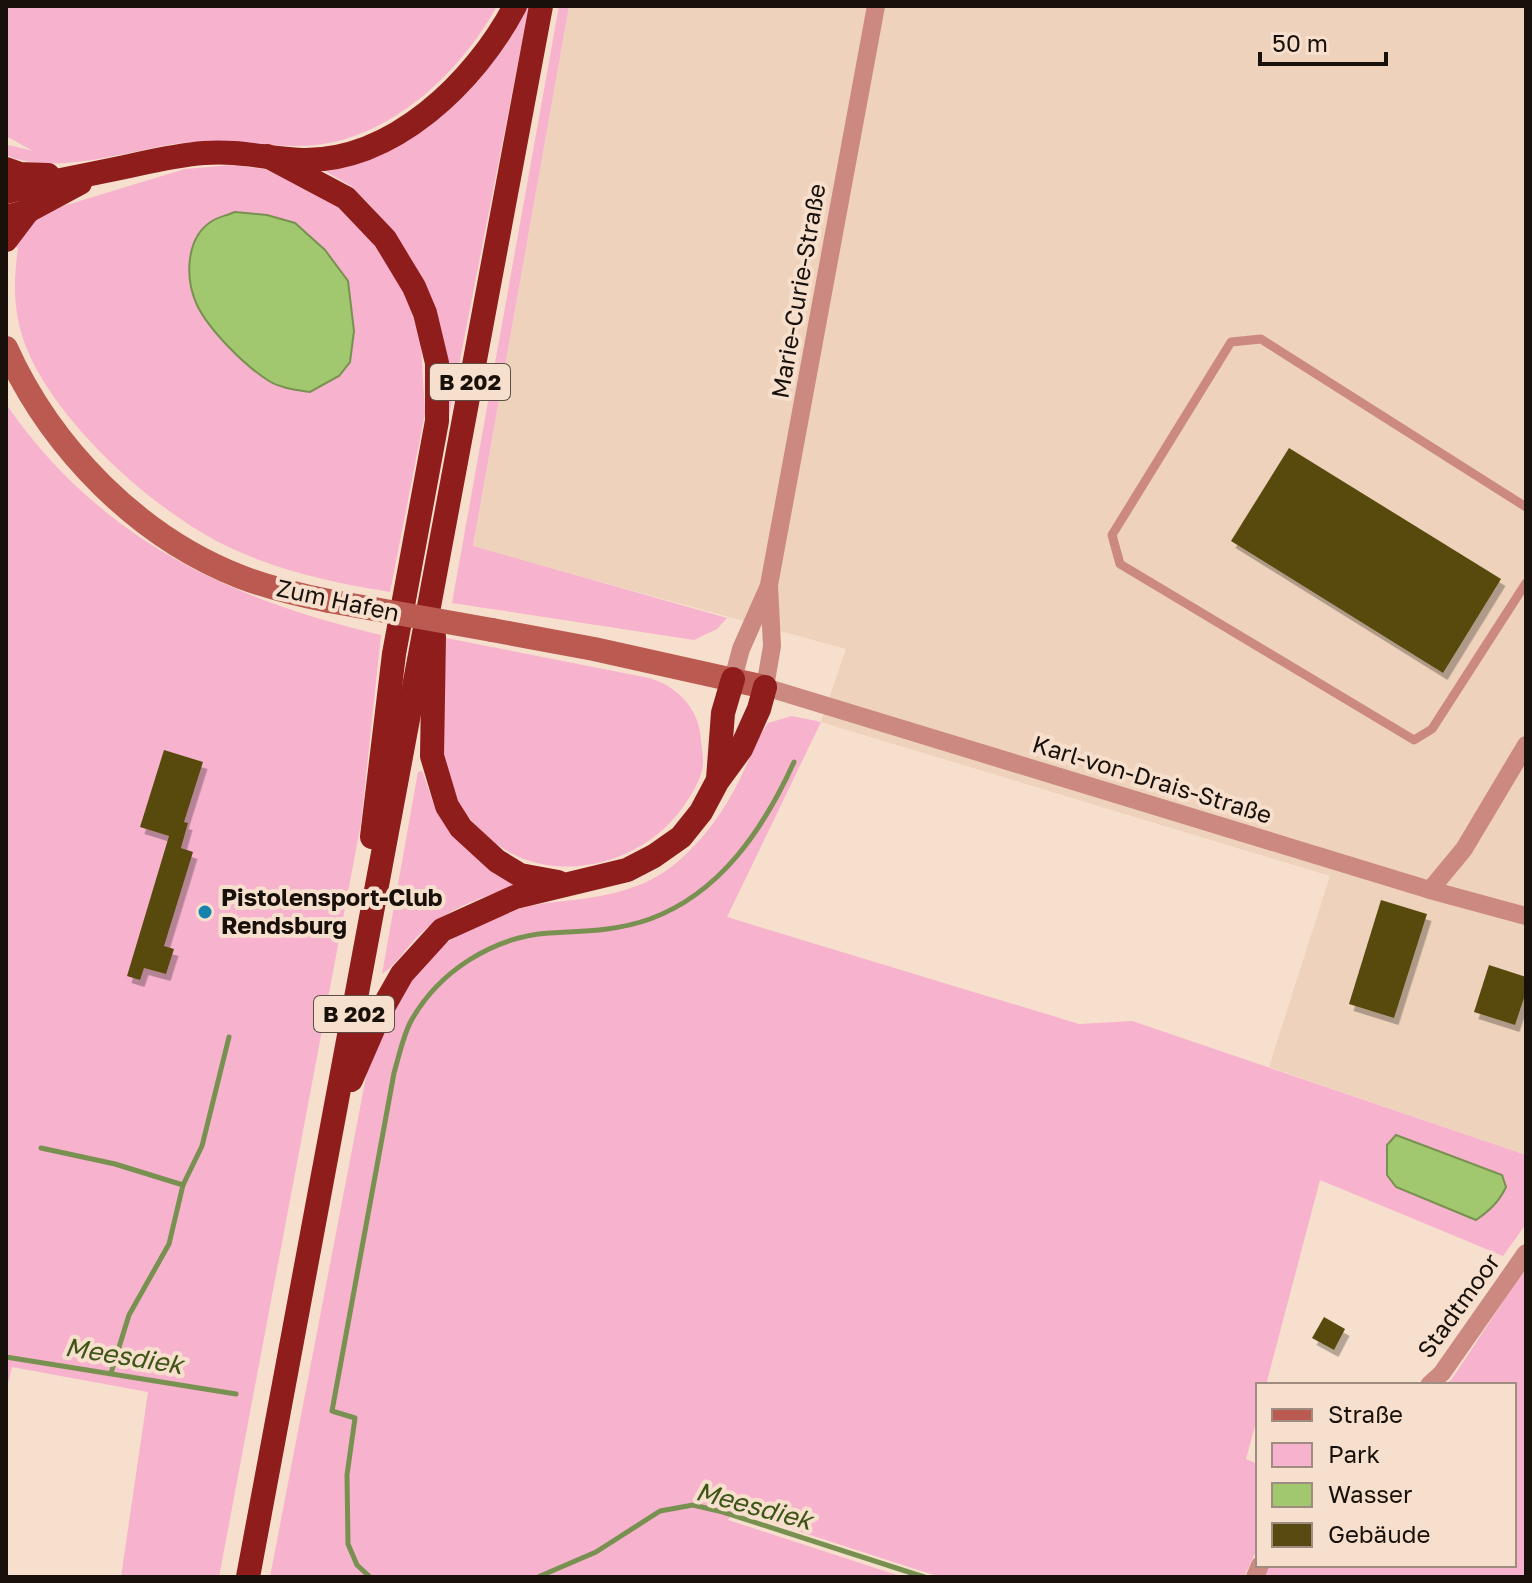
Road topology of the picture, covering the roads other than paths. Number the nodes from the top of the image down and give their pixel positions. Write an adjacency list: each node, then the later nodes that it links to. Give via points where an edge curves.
1 (515, 6): 4 (highway, via 468,73 399,131 374,145 329,158)
2 (541, 6): 13 (highway, B 202)
3 (876, 6): 15 (street, Marie-Curie-Straße)
4 (267, 156): 6 (highway, via 205,153); 22 (highway, via 346,198 385,239 425,313 437,363 437,421 394,654 371,843)
5 (6, 169): 7 (highway)
6 (99, 172): 7 (highway); 9 (highway)
7 (62, 178): 8 (highway)
8 (6, 192)
9 (17, 214): 10 (highway)
10 (6, 240)
11 (6, 348): 16 (main road, Zum Hafen, bridge, via 37,405 81,464 158,532 227,571 281,591)
12 (1526, 507): 14 (lane, via 1261,339 1231,342 1112,535 1120,564 1414,740 1432,729)
13 (433, 582): 20 (highway, via 432,756 447,806 461,828 497,861 520,875); 22 (highway, B 202)
14 (1526, 583)
15 (769, 585): 16 (street, Marie-Curie-Straße); 17 (street, Marie-Curie-Straße, via 772,646)
16 (733, 679): 17 (main road, Zum Hafen); 19 (highway, via 723,713)
17 (765, 687): 19 (highway, via 746,740); 21 (street, Karl-von-Drais-Straße)
18 (1525, 751): 21 (street, via 1464,849)
19 (717, 782): 20 (highway, via 681,837 654,856 627,870)
20 (564, 884): 24 (highway, via 515,897 442,930 402,974 381,1011)
21 (1430, 890): 23 (street, Karl-von-Drais-Straße)
22 (377, 894): 24 (highway, B 202)
23 (1526, 916)
24 (333, 1123): 27 (highway, B 202)
25 (1526, 1253): 26 (street, Stadtmoor)
26 (1431, 1383)
27 (248, 1577)

